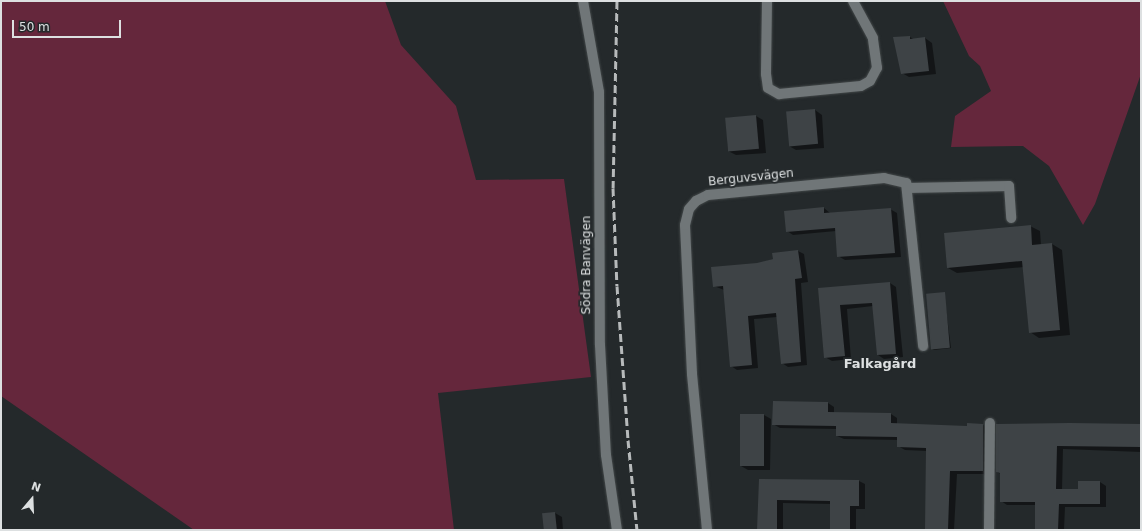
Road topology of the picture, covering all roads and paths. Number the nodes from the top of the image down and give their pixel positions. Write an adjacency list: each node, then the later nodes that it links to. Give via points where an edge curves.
1 (583, 1): 8 (street, Södra Banvägen, via 599,92 600,346 606,455)
2 (767, 1): 3 (street, via 766,74 768,88 779,94 861,86 870,81 877,68 873,38)
3 (853, 1)
4 (907, 188): 5 (street, via 1009,186); 6 (street); 9 (street, Berguvsvägen, via 906,182 884,178 753,190 708,195 696,200 689,209 685,225 692,374)
5 (1012, 218)
6 (923, 346)
7 (990, 423): 10 (street)
8 (617, 530)
9 (707, 530)
10 (989, 530)

